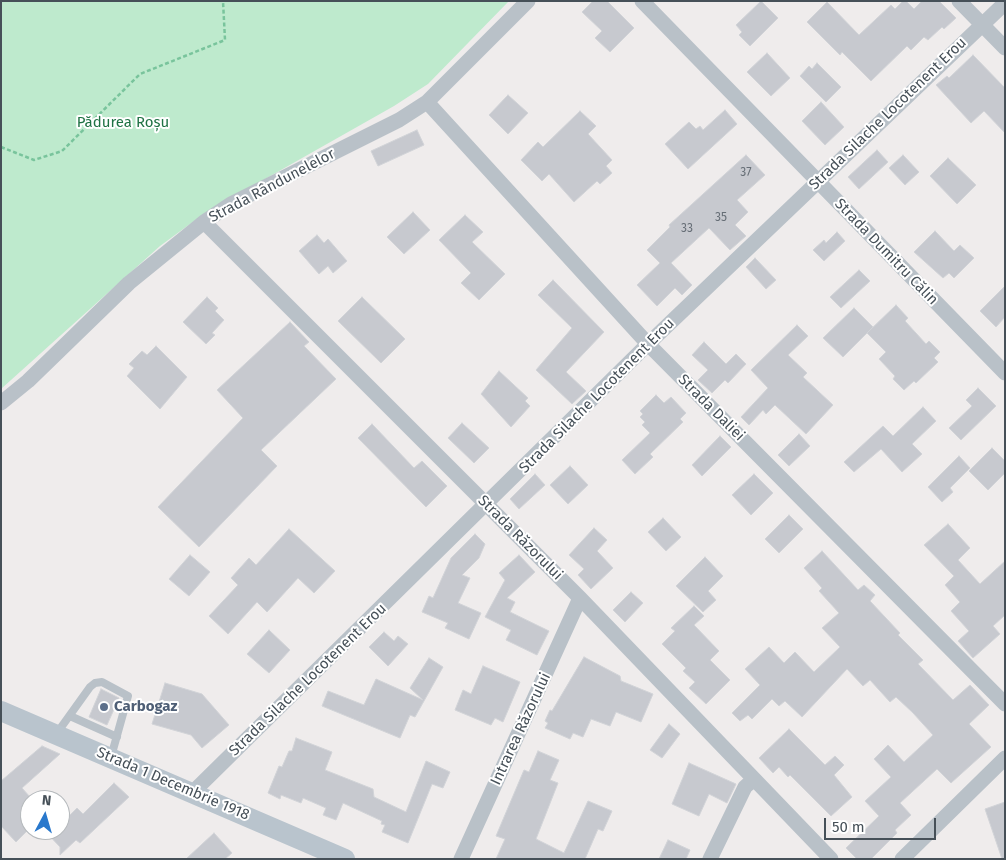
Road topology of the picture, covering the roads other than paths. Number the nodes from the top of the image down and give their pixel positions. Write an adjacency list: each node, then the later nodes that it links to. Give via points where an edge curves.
1 (528, 1): 7 (street, Strada Rândunelelor)
2 (642, 1): 8 (street, Strada Dumitru Călin)
3 (959, 1): 5 (street)
4 (1005, 3): 5 (street, Strada Silache Locotenent Erou)
5 (982, 25): 6 (street); 8 (street, Strada Silache Locotenent Erou)
6 (1005, 48)
7 (427, 102): 9 (street, Strada Rândunelelor, via 399,120 231,204); 10 (street, Strada Daliei)
8 (818, 182): 10 (street, Strada Silache Locotenent Erou); 11 (street, Strada Dumitru Călin)
9 (204, 222): 12 (street, Strada Rândunelelor, via 129,283); 13 (street, Strada Răzorului)
10 (648, 344): 13 (street, Strada Silache Locotenent Erou); 15 (street, Strada Daliei)
11 (1005, 374)
12 (1, 403)
13 (488, 504): 14 (street, Strada Răzorului); 23 (street, Strada Silache Locotenent Erou)
14 (580, 598): 22 (street, Strada Răzorului); 25 (street, Intrarea Răzorului)
15 (1005, 704)
16 (1, 711): 18 (main road, Strada 1 Decembrie 1918)
17 (70, 716): 18 (lane); 19 (lane); 19 (lane, via 90,687 102,682 128,696)
18 (57, 734): 20 (main road, Strada 1 Decembrie 1918)
19 (117, 737): 20 (lane)
20 (111, 757): 23 (main road, Strada 1 Decembrie 1918)
21 (1005, 758): 28 (street)
22 (754, 779): 26 (street, via 745,788); 27 (street, Strada Răzorului)
23 (193, 792): 24 (main road, Strada 1 Decembrie 1918)
24 (345, 859)
25 (461, 859)
26 (710, 859)
27 (831, 859)
28 (902, 859)

